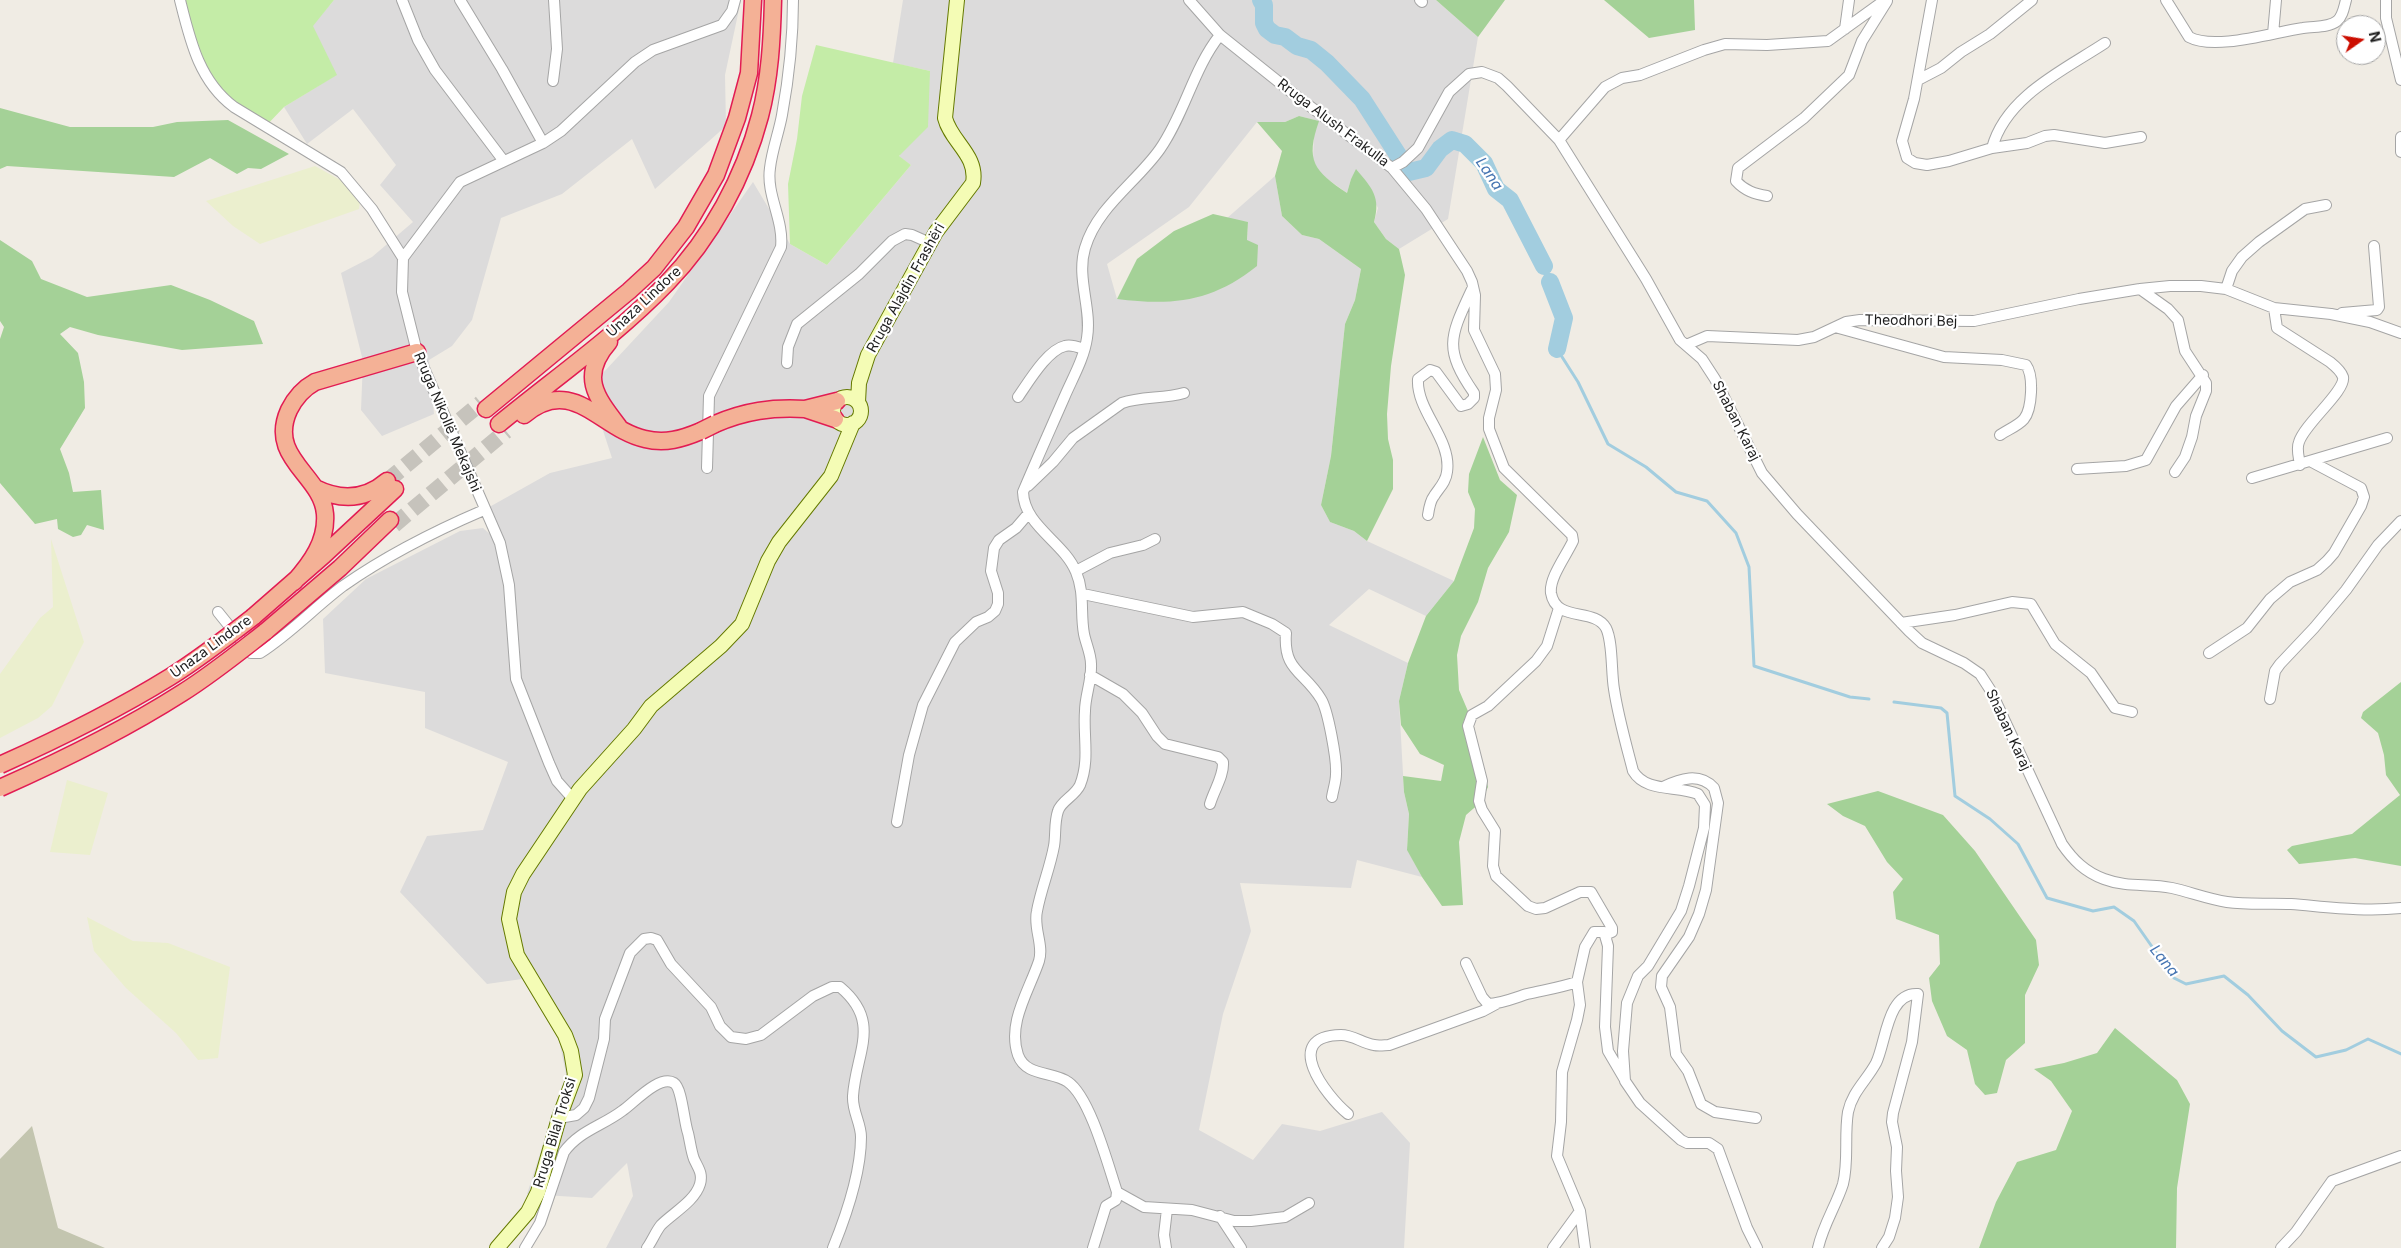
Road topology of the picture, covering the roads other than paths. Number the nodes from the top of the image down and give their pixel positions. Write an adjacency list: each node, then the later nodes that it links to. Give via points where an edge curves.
1 (180, 0): 39 (street, via 198,62 220,95 234,107 341,172 364,197)
2 (402, 0): 33 (street, via 418,40 436,70)
3 (460, 0): 30 (street)
4 (554, 0): 25 (street, via 557,49)
5 (735, 0): 30 (street, via 722,25 663,46 635,62 561,131)
6 (754, 0): 55 (highway, Unaza Lindore, via 749,73 744,94 726,150 686,228 654,268 597,318)
7 (774, 0): 26 (highway, Unaza Lindore, via 770,58)
8 (793, 0): 63 (street, via 787,87 769,172 770,195 780,230 781,247 709,396)
9 (957, 0): 37 (main road, Rruga Alajdin Frashëri, via 945,118 947,127 971,161 974,178 971,187)
10 (1189, 0): 21 (street, Rruga Alush Frakulla)
11 (1849, 0): 19 (street)
12 (1886, 0): 19 (street); 35 (street, via 1862,41 1849,75 1804,118 1738,168 1736,181 1741,187)
13 (1932, 0): 23 (street)
14 (2032, 0): 23 (street, via 1990,34)
15 (2166, 0): 20 (street, via 2188,37 2194,40 2240,40)
16 (2276, 0): 20 (street)
17 (2346, 0): 20 (street, via 2337,21 2326,26)
18 (2386, 0): 24 (street, via 2386,18)
19 (1845, 29): 29 (street, via 1821,42 1725,44 1640,75 1622,78 1604,87)
20 (2272, 34)
21 (1220, 35): 34 (street, Rruga Alush Frakulla); 48 (street, via 1202,63 1170,134 1099,219 1085,246 1083,271 1088,317)
22 (2105, 43): 31 (street, via 2043,82 2021,101 1994,136)
23 (1918, 80): 31 (street, via 1902,141 1907,158 1927,165)
24 (2401, 80)
25 (553, 81)
26 (760, 117): 58 (highway, via 758,136 717,225 675,279 598,357 593,373 594,390); 58 (highway, Unaza Lindore, via 720,213 685,264 625,322 502,427 539,404 558,400 584,406)
27 (2401, 137): 32 (street)
28 (2141, 138): 31 (street, via 2105,143 2054,135)
29 (1559, 140): 34 (street, Rruga Alush Frakulla, via 1498,78 1482,72 1469,74 1449,92 1418,148); 47 (street, via 1680,340)
30 (543, 143): 33 (street)
31 (1992, 148)
32 (2401, 152)
33 (504, 160): 39 (street, via 460,182)
34 (1392, 168): 40 (street, via 1426,209 1467,271)
35 (1767, 196)
36 (2326, 205): 41 (street, via 2305,209 2242,257 2232,271)
37 (930, 243): 50 (street, via 905,234 892,241 859,274 797,324 791,334); 54 (main road, Rruga Alajdin Frashëri)
38 (2374, 246): 44 (street, via 2379,307 2377,310)
39 (403, 258): 49 (street, Rruga Nikollë Mekajshi, via 402,292)
40 (1473, 286): 71 (street, via 1451,348 1474,398 1461,406 1436,372 1430,370 1418,379 1419,394 1439,438 1448,468); 78 (street, via 1474,330 1495,374 1496,390 1489,429 1504,468 1572,535 1573,541 1550,586)
41 (2226, 289): 42 (street, Theodhori Bej, via 2170,286); 43 (street, Theodhori Bej)
42 (2140, 290): 45 (street, Theodhori Bej, via 1974,321 1860,320); 51 (street, via 2178,320 2185,350)
43 (2274, 308): 44 (street, Theodhori Bej); 62 (street, via 2277,328 2330,362 2343,377 2338,393 2320,410 2302,435 2298,444)
44 (2331, 314): 46 (street)
45 (1835, 327): 47 (street, Theodhori Bej, via 1798,340 1707,336); 59 (street, via 1944,357 2002,360 2026,365 2032,378 2027,414 2020,423)
46 (2401, 333)
47 (1686, 344): 80 (street, Shaban Karaj, via 1715,380 1762,473)
48 (1084, 349): 53 (street, via 1072,346 1058,349); 68 (street)
49 (417, 352): 67 (highway, via 315,382 293,403 286,422 287,446 298,469); 69 (street, Rruga Nikollë Mekajshi)
50 (787, 364)
51 (2203, 375): 64 (street, via 2176,406 2146,460 2126,466); 65 (street, via 2206,392 2185,457)
52 (1184, 393): 68 (street, via 1122,403 1073,438)
53 (1018, 397)
54 (847, 400): 56 (highway); 57 (main road, Rruga Alajdin Frashëri, via 834,407); 57 (main road, Rruga Alajdin Frashëri, via 861,414)
55 (483, 406)
56 (805, 409): 57 (highway); 58 (highway, via 758,409 685,437 661,442 639,438)
57 (844, 422): 89 (main road, Rruga Alajdin Frashëri, via 842,447 830,476 774,550 742,624 652,706)
58 (620, 427)
59 (2000, 435)
60 (2387, 438): 61 (street)
61 (2312, 462): 62 (street); 81 (street, via 2361,488 2364,497 2361,506 2327,561 2317,570 2290,582 2270,599 2247,628)
62 (2300, 465): 66 (street)
63 (707, 468)
64 (2077, 469)
65 (2175, 472)
66 (2252, 478)
67 (315, 488): 76 (highway, via 325,514 324,532 312,559); 76 (highway, Unaza Lindore, via 345,498 391,485)
68 (1023, 492): 70 (street)
69 (484, 510): 79 (street, via 423,538 368,570 260,654 251,653); 89 (street, Rruga Nikollë Mekajshi, via 500,543 509,586 516,679 557,781)
70 (1028, 514): 75 (street); 91 (street, via 994,548 991,571 998,593 995,612 976,622 954,642 923,704 909,755)
71 (1428, 515)
72 (2401, 521): 83 (street, via 2378,545 2314,628 2280,664 2275,671)
73 (392, 523): 87 (highway, Unaza Lindore, bridge, via 265,632 212,672 105,738)
74 (1155, 539): 75 (street, via 1110,553)
75 (1076, 571): 77 (street)
76 (294, 582): 85 (highway, Unaza Lindore, bridge, via 202,656 144,693 94,721)
77 (1083, 594): 82 (street, via 1084,633 1091,656); 88 (street, via 1193,618 1243,612 1272,624 1286,634 1288,659 1321,699 1327,712 1336,774)
78 (1559, 608): 86 (street, via 1604,625 1609,640 1613,687 1632,771 1646,784); 93 (street, via 1547,646 1536,661 1488,706 1475,713 1468,726 1482,781 1479,801 1495,831 1493,866 1496,876 1528,906 1536,909 1580,892 1591,892 1612,928)
79 (218, 612)
80 (1901, 623): 84 (street, via 2012,602 2032,604 2052,640 2087,669 2115,708); 92 (street, Shaban Karaj, via 1922,643 1980,674 2062,844 2071,858 2094,875 2126,886 2170,888 2228,902 2342,910)
81 (2209, 653)
82 (1090, 675): 90 (street, via 1123,694 1165,744 1218,757 1223,762 1224,772); 103 (street, via 1085,711 1087,761 1076,793 1058,808 1055,819 1052,852 1036,912 1039,960 1017,1017 1016,1030 1018,1055 1024,1065 1067,1081 1082,1097)
83 (2270, 699)
84 (2132, 712)
85 (0, 765)
86 (1662, 787): 97 (street, via 1694,792 1701,797 1705,805 1704,828 1681,911 1648,966 1638,976 1627,1003 1623,1051); 100 (street, via 1682,779 1698,778 1714,788 1718,803 1700,914 1662,976 1676,1054 1688,1071 1701,1104 1715,1112)
87 (0, 788)
88 (1332, 797)
89 (572, 799): 99 (main road, Rruga Bilal Troksi, via 523,874 512,898 509,919 517,955 572,1051 574,1075)
90 (1210, 804)
91 (897, 822)
92 (2401, 908)
93 (1605, 935): 95 (street, via 1599,930 1589,938); 97 (street, via 1608,946 1605,1027 1608,1051)
94 (1466, 963): 96 (street, via 1482,997 1488,1004)
95 (1577, 982): 96 (street); 106 (street, via 1580,1005 1562,1072 1558,1156)
96 (1496, 1004): 98 (street, via 1390,1045 1374,1045 1350,1036 1329,1036 1317,1042 1310,1060 1313,1072 1336,1104)
97 (1625, 1081): 117 (street, via 1640,1103 1677,1137 1687,1143 1710,1144 1718,1149)
98 (1348, 1114)
99 (559, 1118): 102 (main road, Rruga Bilal Troksi); 111 (street, via 576,1115 589,1098 604,1039 605,1019 630,953 644,939 657,940 671,964 711,1007 720,1026 731,1037 746,1039 761,1035 813,996 832,987 840,987 861,1013 865,1029 853,1100 861,1129 859,1157 842,1226)
100 (1756, 1118)
101 (2401, 1156): 120 (street, via 2332,1181)
102 (543, 1192): 108 (main road, Rruga Bilal Troksi); 109 (street, via 540,1223); 110 (street, via 564,1152 576,1138 622,1111 648,1089 661,1083 674,1083 679,1089 683,1120 701,1173 700,1183 692,1196 659,1227)
103 (1117, 1192): 105 (street, via 1144,1207); 112 (street, via 1116,1200 1106,1206)
104 (1309, 1203): 107 (street, via 1285,1217 1234,1221)
105 (1167, 1209): 107 (street); 113 (street)
106 (1580, 1211): 115 (street); 116 (street)
107 (1220, 1216): 114 (street)
108 (497, 1248)
109 (525, 1248)
110 (647, 1248)
111 (833, 1248)
112 (1093, 1248)
113 (1166, 1248)
114 (1241, 1248)
115 (1553, 1248)
116 (1585, 1248)
117 (1757, 1248)
118 (1818, 1248): 119 (street, via 1843,1183 1851,1101 1879,1057 1883,1036 1900,1001 1918,994 1912,1042 1892,1122 1897,1153 1896,1218)
119 (1882, 1248)
120 (2281, 1248)

